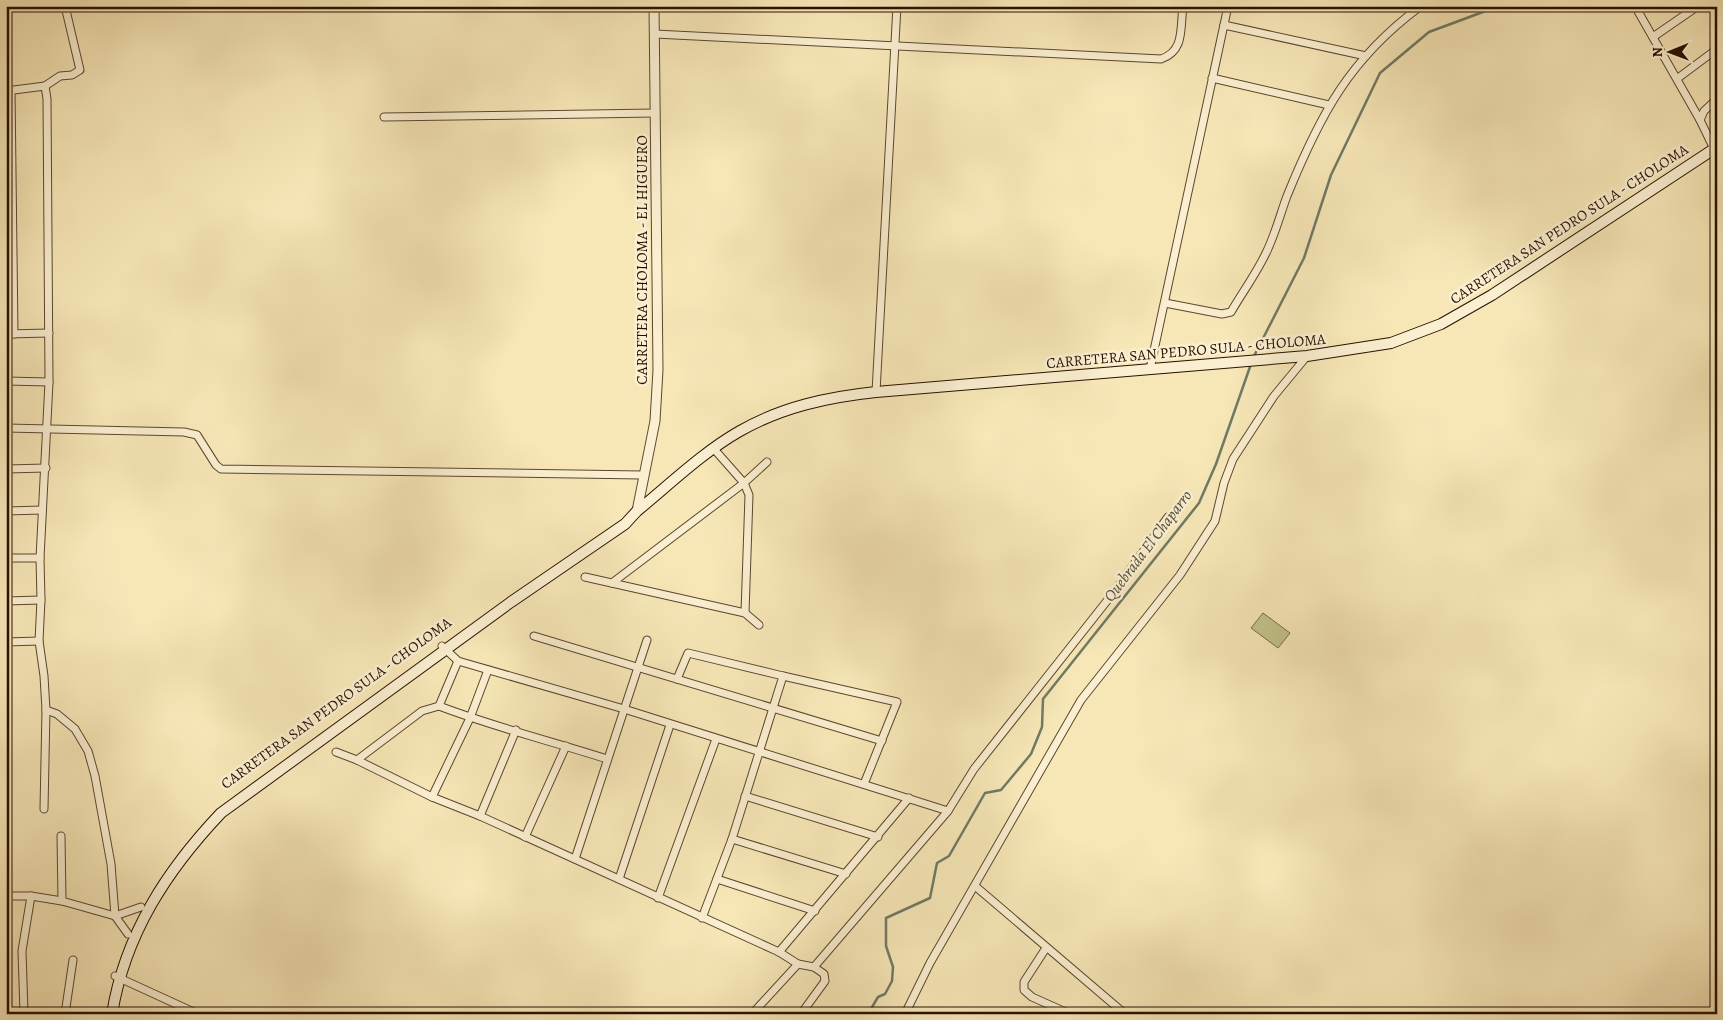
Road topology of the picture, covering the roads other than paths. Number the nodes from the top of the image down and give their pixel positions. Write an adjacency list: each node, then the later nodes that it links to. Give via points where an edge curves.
1 (65, 6): 18 (street, via 80,70 60,76)
2 (654, 6): 11 (street, CARRETERA CHOLOMA - EL HIGUERO)
3 (897, 6): 13 (street)
4 (1183, 6): 13 (street, via 1178,48 1172,56 1162,59)
5 (1228, 6): 10 (street)
6 (1411, 6): 9 (street)
7 (1635, 6): 12 (street)
8 (1698, 6): 12 (street)
9 (1420, 7): 15 (street, via 1383,36)
10 (1224, 25): 15 (street); 16 (street)
11 (655, 34): 13 (street); 22 (street, CARRETERA CHOLOMA - EL HIGUERO)
12 (1653, 37): 17 (street)
13 (896, 46): 33 (street)
14 (1717, 49): 17 (street)
15 (1366, 56): 21 (street)
16 (1212, 78): 21 (street); 26 (street)
17 (1678, 78): 24 (street)
18 (45, 86): 19 (street); 27 (street)
19 (8, 90): 28 (street)
20 (1717, 100): 24 (street, via 1704,111)
21 (1329, 105): 26 (street, via 1310,143 1267,252 1231,312 1222,314)
22 (655, 113): 23 (street); 40 (street, CARRETERA CHOLOMA - EL HIGUERO, via 658,370 655,421)
23 (384, 117)
24 (1700, 120): 25 (street)
25 (1715, 148): 29 (main road, CARRETERA SAN PEDRO SULA - CHOLOMA, via 1492,295 1441,324 1391,343)
26 (1165, 302): 30 (street)
27 (49, 333): 28 (street); 32 (street)
28 (10, 334)
29 (1307, 356): 30 (main road, CARRETERA SAN PEDRO SULA - CHOLOMA); 93 (street, via 1274,396 1233,459 1215,521 1180,574 1082,700)
30 (1150, 369): 33 (main road, CARRETERA SAN PEDRO SULA - CHOLOMA)
31 (6, 381): 32 (street)
32 (49, 382): 35 (street)
33 (876, 392): 36 (main road, CARRETERA SAN PEDRO SULA - CHOLOMA, via 824,398 783,412 740,431)
34 (6, 428): 35 (street)
35 (47, 428): 38 (street); 40 (street, via 197,435 221,469)
36 (714, 449): 41 (street); 44 (main road, CARRETERA SAN PEDRO SULA - CHOLOMA)
37 (767, 462): 41 (street)
38 (46, 468): 39 (street); 42 (street)
39 (6, 469)
40 (642, 475): 44 (street, CARRETERA CHOLOMA - EL HIGUERO)
41 (744, 483): 49 (street); 52 (street, via 749,495)
42 (42, 510): 43 (street); 47 (street)
43 (6, 511)
44 (637, 511): 58 (main road, CARRETERA SAN PEDRO SULA - CHOLOMA, via 622,517)
45 (1168, 517): 83 (street, via 1114,592 974,769)
46 (6, 558): 47 (street)
47 (40, 558): 50 (street)
48 (585, 577): 49 (street)
49 (612, 583): 52 (street)
50 (41, 600): 51 (street); 56 (street)
51 (6, 601)
52 (745, 613): 53 (street)
53 (759, 625)
54 (534, 636): 60 (street)
55 (647, 640): 60 (street)
56 (39, 641): 57 (street); 67 (street)
57 (6, 642)
58 (444, 648): 59 (street); 98 (main road, CARRETERA SAN PEDRO SULA - CHOLOMA, via 214,810 164,871); 108 (main road, CARRETERA SAN PEDRO SULA - CHOLOMA, via 221,812 190,847 150,905)
59 (458, 661): 61 (street); 64 (street)
60 (638, 667): 63 (street); 65 (street)
61 (488, 670): 65 (street); 68 (street)
62 (782, 676): 63 (street, via 688,653); 66 (street); 72 (street, via 897,702)
63 (677, 679): 66 (street)
64 (438, 706): 68 (street); 77 (street, via 422,711)
65 (624, 709): 69 (street); 76 (street)
66 (773, 709): 72 (street); 75 (street)
67 (46, 710): 82 (street); 100 (street, via 57,714 75,729 88,751 110,864)
68 (470, 718): 70 (street); 80 (street)
69 (670, 725): 71 (street); 91 (street)
70 (516, 730): 73 (street); 84 (street)
71 (716, 739): 75 (street); 96 (street)
72 (882, 741): 78 (street)
73 (566, 746): 76 (street); 87 (street)
74 (336, 752): 77 (street)
75 (758, 752): 78 (street); 79 (street)
76 (607, 759): 89 (street)
77 (357, 760): 80 (street)
78 (864, 784): 81 (street)
79 (745, 796): 86 (street); 88 (street)
80 (432, 797): 84 (street)
81 (909, 798): 83 (street); 86 (street)
82 (44, 809)
83 (948, 811): 107 (street)
84 (480, 816): 87 (street)
85 (61, 836): 97 (street)
86 (878, 836): 90 (street)
87 (525, 837): 89 (street)
88 (732, 839): 90 (street); 92 (street)
89 (575, 860): 91 (street)
90 (846, 874): 99 (street)
91 (619, 879): 96 (street)
92 (717, 879): 99 (street); 101 (street)
93 (975, 886): 103 (street); 116 (street, via 930,963)
94 (6, 896): 95 (street)
95 (31, 896): 97 (street); 109 (street, via 22,951 24,1013)
96 (658, 898): 101 (street)
97 (62, 901): 100 (street)
98 (141, 907): 100 (street); 102 (main road, CARRETERA SAN PEDRO SULA - CHOLOMA)
99 (815, 911): 104 (street)
100 (115, 916): 102 (street)
101 (702, 918): 104 (street)
102 (128, 934): 108 (main road, CARRETERA SAN PEDRO SULA - CHOLOMA)
103 (1046, 948): 117 (street, via 1024,982 1024,990 1032,997); 118 (street)
104 (778, 952): 106 (street)
105 (74, 960): 110 (street)
106 (798, 964): 107 (street); 114 (street)
107 (814, 967): 115 (street, via 824,974 825,981)
108 (117, 977): 111 (main road); 112 (main road); 113 (street)
109 (29, 1014)
110 (65, 1014)
111 (107, 1014)
112 (112, 1014)
113 (198, 1014)
114 (752, 1014)
115 (801, 1014)
116 (905, 1014)
117 (1070, 1014)
118 (1125, 1014)

